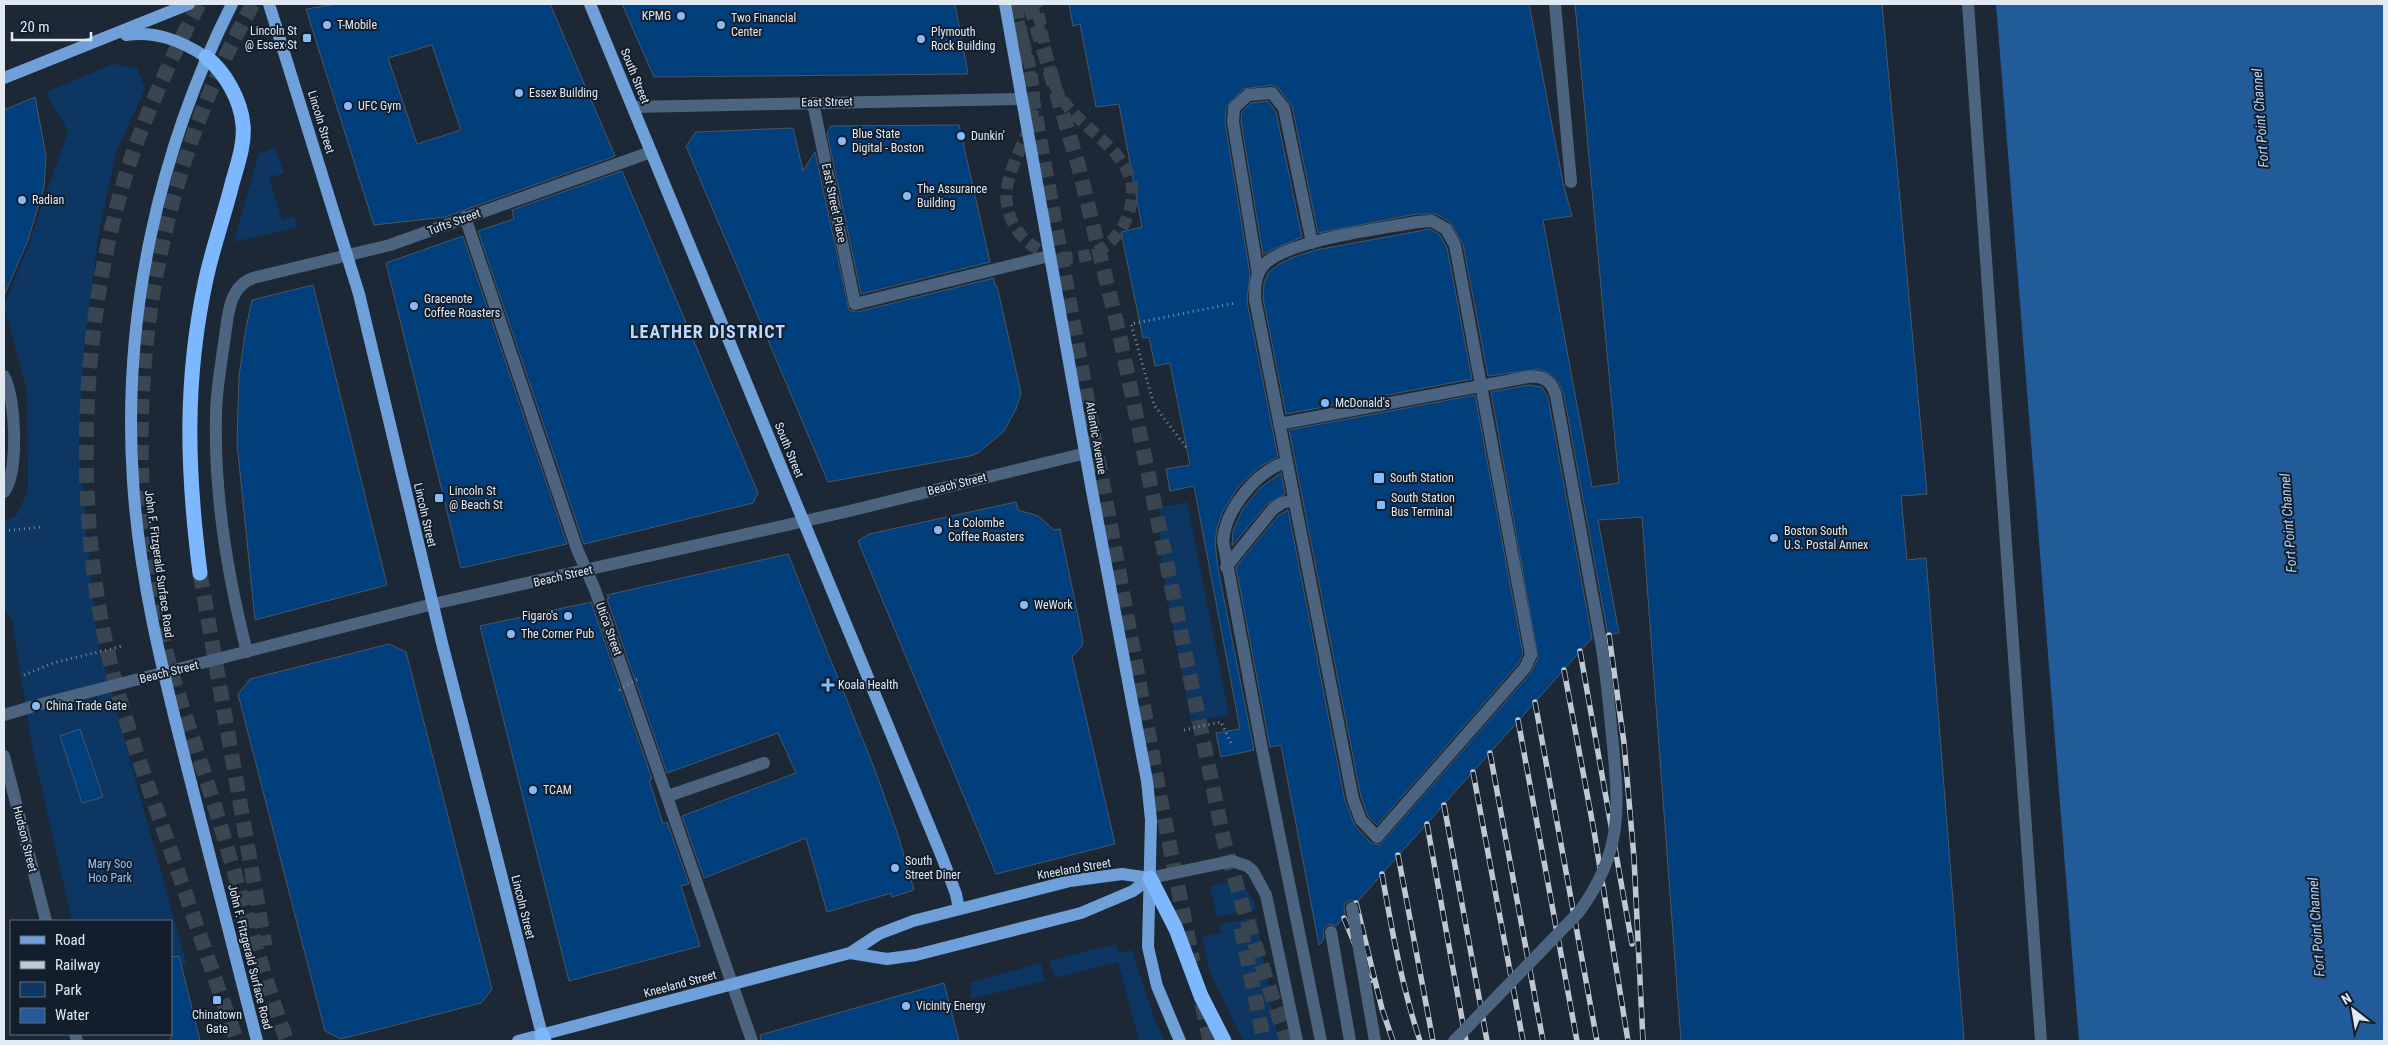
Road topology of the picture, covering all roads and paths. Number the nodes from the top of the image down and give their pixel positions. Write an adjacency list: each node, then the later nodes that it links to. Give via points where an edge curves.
1 (189, 4): 8 (main road)
2 (232, 4): 9 (main road, John F. Fitzgerald Surface Road)
3 (269, 4): 18 (main road, Lincoln Street)
4 (590, 4): 13 (main road, South Street)
5 (1005, 4): 11 (main road, Atlantic Avenue)
6 (1555, 4): 15 (street)
7 (1968, 4): 67 (street)
8 (108, 38): 9 (main road, via 159,35 183,42); 10 (main road)
9 (206, 57): 35 (highway, via 224,75 240,109 243,126 238,162 206,279 190,384 188,448); 39 (main road, John F. Fitzgerald Surface Road, via 162,189 146,263 133,363 131,446 136,514)
10 (4, 78)
11 (1022, 99): 12 (street, East Street); 19 (main road, Atlantic Avenue)
12 (813, 103): 13 (street, East Street); 19 (street, East Street Place, via 855,304)
13 (632, 107): 14 (main road, South Street)
14 (651, 152): 16 (street, Tufts Street); 30 (main road, South Street)
15 (1571, 182)
16 (465, 217): 18 (street, Tufts Street, via 390,245); 34 (street, Utica Street)
17 (1312, 243): 20 (street, via 1273,256); 20 (street, via 1284,108 1272,93 1248,95 1234,108 1232,122); 23 (street, via 1417,222 1432,221 1446,229 1455,245)
18 (348, 256): 36 (main road, Lincoln Street); 38 (street, Tufts Street, via 253,278 240,284 230,305 216,413 220,516)
19 (1050, 256): 26 (main road, Atlantic Avenue)
20 (1258, 274): 21 (street)
21 (1255, 299): 24 (street); 25 (path, via 1130,324 1154,405)
22 (4, 376): 28 (street, via 11,395 13,452 12,474)
23 (1481, 385): 24 (street); 29 (street, via 1531,660 1377,837 1361,820 1353,799); 66 (street, bridge, via 1534,376 1546,379 1554,389 1600,637 1617,800 1616,830 1608,862 1579,912)
24 (1279, 424): 27 (street)
25 (1186, 447)
26 (1086, 453): 30 (street, Beach Street); 49 (main road, Atlantic Avenue, via 1147,781 1151,820)
27 (1286, 462): 29 (street); 33 (street, via 1268,468 1232,511 1224,534)
28 (4, 492)
29 (1294, 500): 33 (street, via 1273,509)
30 (803, 520): 34 (street, Beach Street); 51 (main road, South Street, via 942,856)
31 (40, 527): 32 (path)
32 (4, 531)
33 (1226, 567): 63 (street)
34 (586, 571): 36 (street, Beach Street); 48 (street, Utica Street)
35 (200, 573)
36 (432, 604): 38 (street, Beach Street); 56 (main road, Lincoln Street)
37 (123, 646): 40 (path, via 53,663)
38 (247, 652): 39 (street, Beach Street)
39 (163, 674): 43 (street, Beach Street); 57 (main road, John F. Fitzgerald Surface Road)
40 (24, 675)
41 (638, 679): 42 (path, bridge)
42 (619, 690)
43 (4, 715)
44 (1184, 730): 45 (path, via 1221,722)
45 (1231, 743)
46 (4, 756): 52 (street, Hudson Street)
47 (764, 763): 48 (street)
48 (668, 796): 55 (street, Utica Street)
49 (1150, 878): 51 (main road, Kneeland Street, via 1122,874 1086,878); 54 (main road, Kneeland Street, via 1134,891 1086,911 934,950 887,959); 60 (main road, Atlantic Avenue, via 1149,953 1160,993); 61 (highway, via 1176,929 1201,996); 62 (street, via 1232,861 1254,871 1266,895)
50 (1352, 908): 65 (street, bridge)
51 (958, 909): 54 (main road, Kneeland Street, via 890,928)
52 (46, 920)
53 (1331, 932): 64 (street)
54 (850, 953): 55 (main road, Kneeland Street)
55 (732, 984): 56 (main road, Kneeland Street); 59 (street, Utica Street)
56 (543, 1038): 58 (main road, Kneeland Street)
57 (257, 1041)
58 (518, 1041)
59 (752, 1041)
60 (1180, 1041)
61 (1224, 1041)
62 (1297, 1041)
63 (1321, 1041)
64 (1350, 1041)
65 (1375, 1041)
66 (1454, 1041)
67 (2041, 1041)

